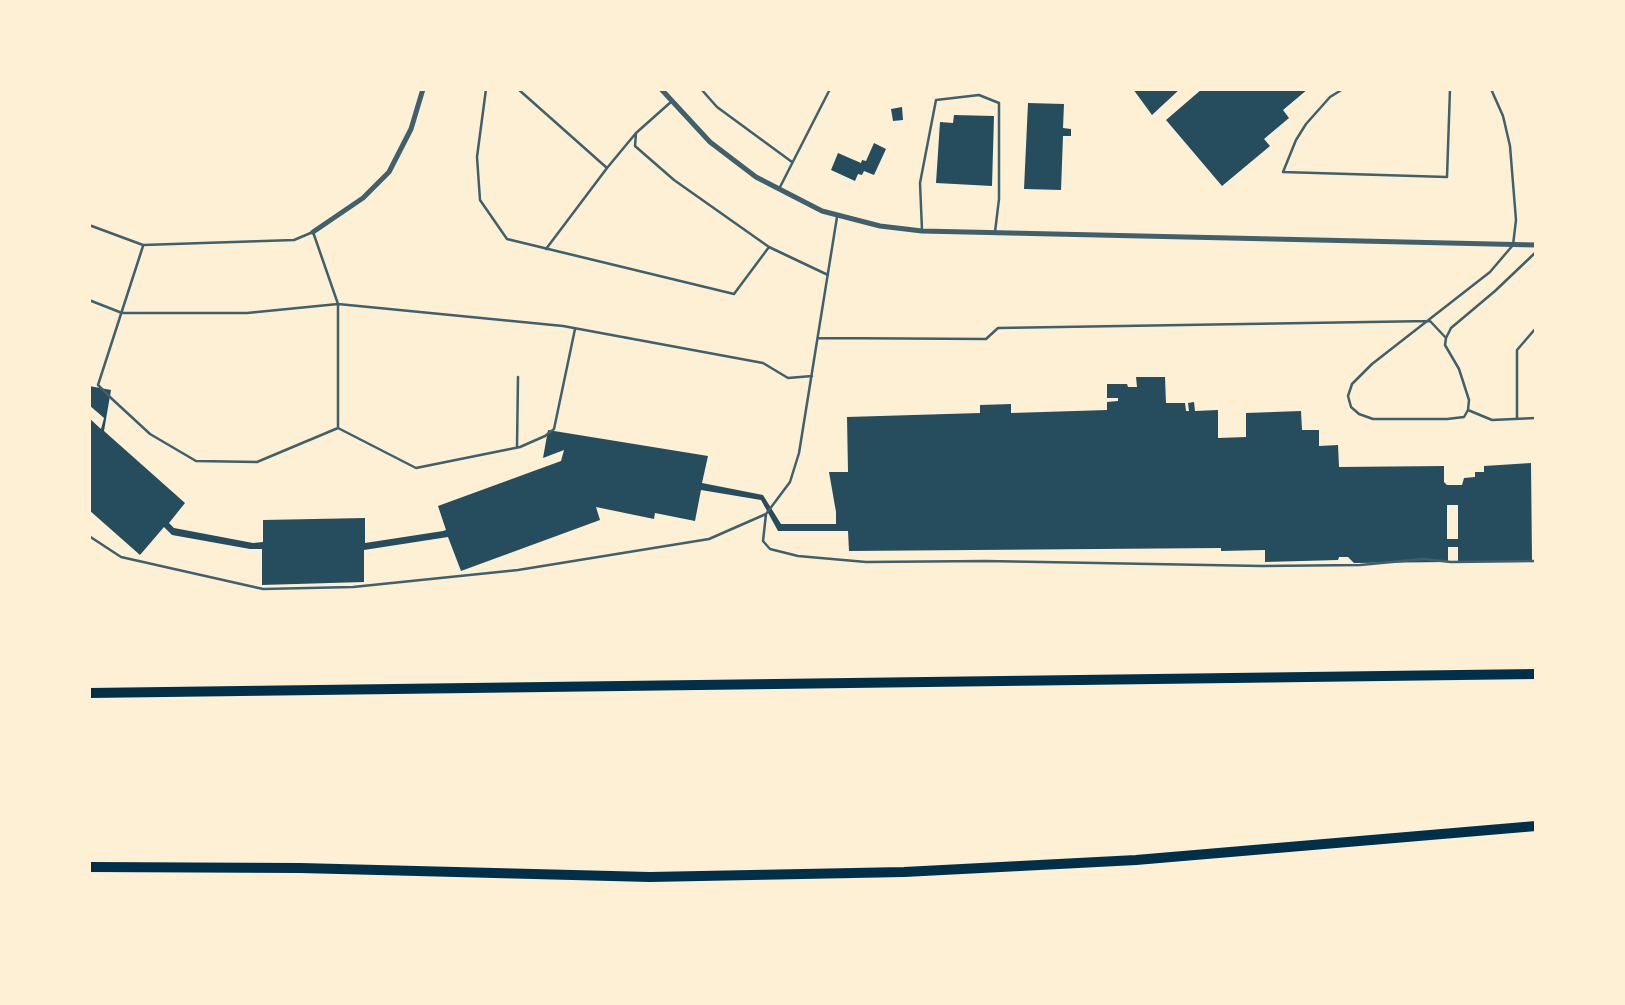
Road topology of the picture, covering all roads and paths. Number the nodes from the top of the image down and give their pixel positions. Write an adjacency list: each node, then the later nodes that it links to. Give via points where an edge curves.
1 (423, 89): 18 (street, via 408,137 389,172 363,198)
2 (485, 89): 24 (lane, via 477,157 480,200 507,239)
3 (517, 89): 13 (lane)
4 (661, 89): 10 (street)
5 (701, 89): 12 (lane, via 717,107)
6 (830, 89): 12 (lane)
7 (1343, 89): 8 (lane, via 1306,124 1283,172 1447,177)
8 (1450, 89)
9 (1491, 89): 20 (lane, via 1510,146 1516,220)
10 (672, 102): 11 (lane); 14 (street, via 717,148)
11 (636, 133): 13 (lane); 23 (lane, via 635,146 674,180)
12 (792, 162): 14 (lane)
13 (607, 168): 24 (lane)
14 (778, 190): 15 (street)
15 (837, 216): 17 (street); 26 (lane)
16 (89, 225): 21 (lane)
17 (922, 231): 19 (street); 19 (lane, via 920,183 936,100 979,95 999,103)
18 (313, 232): 21 (lane, via 294,240); 28 (lane)
19 (995, 232): 20 (street)
20 (1513, 244): 22 (street); 30 (lane, via 1490,272)
21 (143, 245): 29 (lane)
22 (1536, 245)
23 (769, 247): 24 (lane, via 734,294); 26 (lane)
24 (545, 250)
25 (1536, 252): 34 (lane, via 1451,328)
26 (828, 275): 33 (lane)
27 (89, 300): 29 (lane)
28 (338, 304): 29 (lane, via 247,313); 32 (lane); 40 (lane)
29 (122, 313): 40 (lane, via 98,385 150,434 196,461 257,462)
30 (1430, 321): 33 (lane, via 998,328 986,339); 34 (lane); 37 (lane, via 1352,384 1351,407 1373,418 1455,419)
31 (1536, 328): 39 (lane, via 1517,350)
32 (575, 329): 35 (lane, via 763,363 788,378); 41 (lane, via 554,429)
33 (818, 338): 35 (lane)
34 (1446, 338): 37 (lane, via 1467,394)
35 (811, 376): 42 (lane, via 790,482)
36 (518, 377): 41 (lane)
37 (1468, 410): 39 (lane, via 1492,419)
38 (1536, 418): 39 (lane)
39 (1517, 419)
40 (338, 428): 41 (lane, via 415,468)
41 (517, 447)
42 (766, 514): 43 (lane, via 709,539 519,570 353,587 262,589 121,557); 44 (lane, via 764,541 770,549 866,562 1262,566 1424,559)
43 (89, 536)
44 (1536, 561)
45 (1536, 674): 46 (highway)
46 (89, 693)
47 (1536, 825): 48 (highway, via 1136,860 916,872 649,877)
48 (89, 867)

